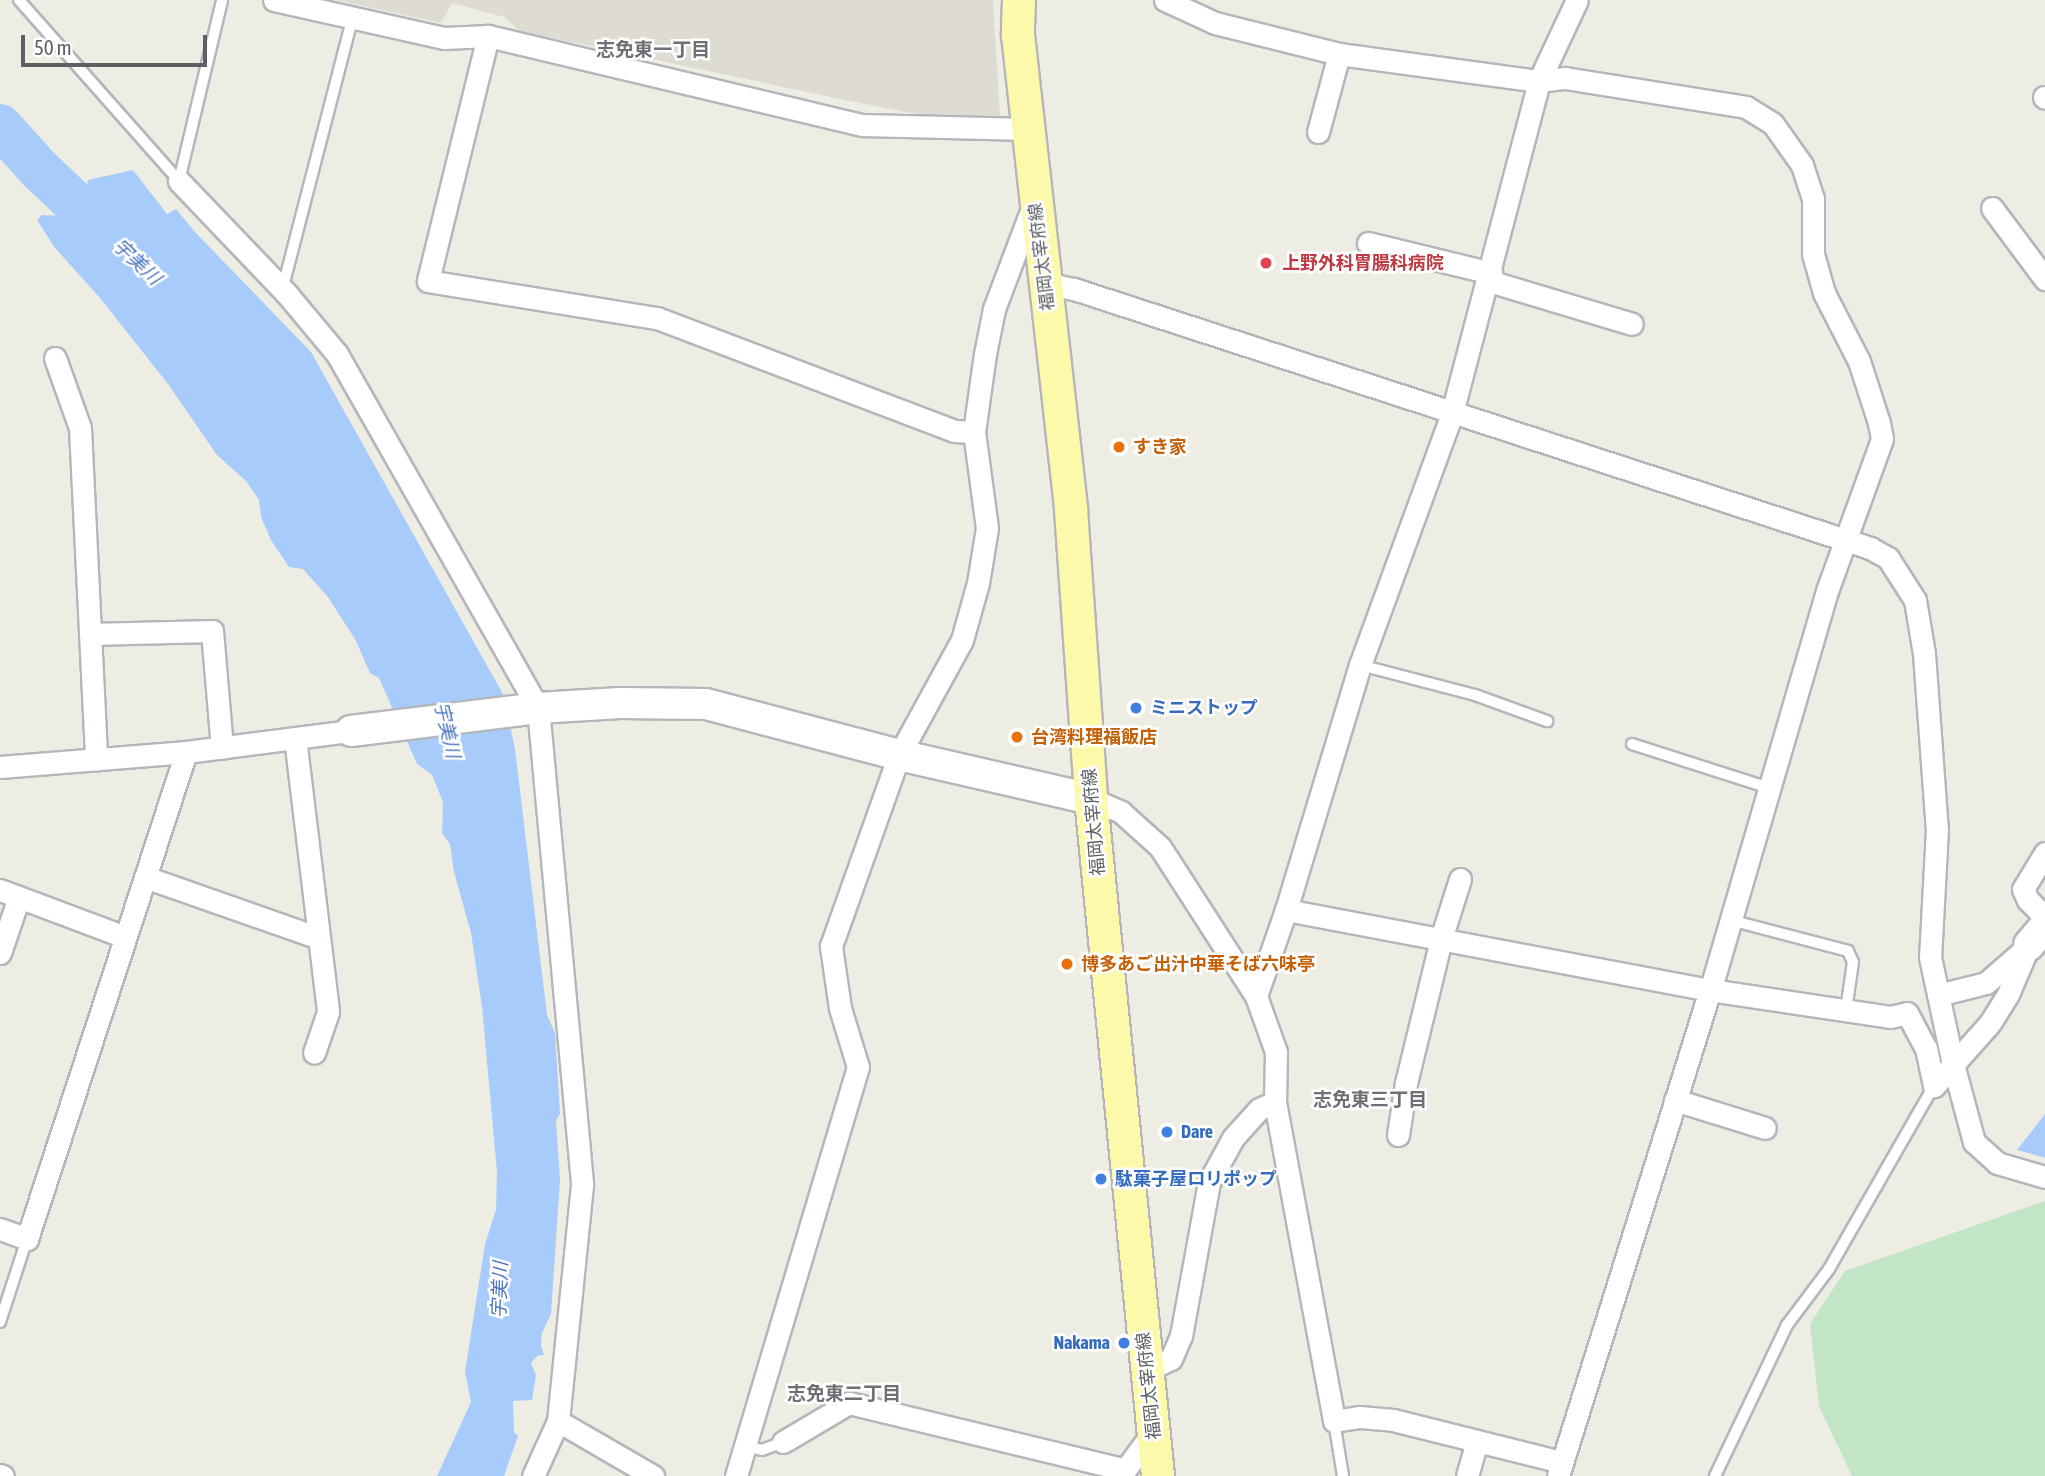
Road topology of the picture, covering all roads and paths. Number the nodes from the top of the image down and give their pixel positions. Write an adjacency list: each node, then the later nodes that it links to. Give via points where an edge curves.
1 (19, 0): 13 (lane)
2 (222, 0): 13 (lane)
3 (274, 0): 7 (street)
4 (1019, 0): 11 (main road, 福岡太宰府線)
5 (1165, 0): 9 (street, via 1215,23)
6 (1577, 0): 10 (street)
7 (352, 19): 8 (street, via 444,38); 20 (lane, via 285,279)
8 (488, 36): 11 (street, via 863,125); 24 (street, via 428,281 657,318 954,431)
9 (1339, 54): 10 (street); 12 (street)
10 (1539, 81): 17 (street); 25 (street, via 1565,78 1746,107 1773,124 1802,165 1813,198 1813,254 1824,293 1859,361 1882,439)
11 (1028, 129): 14 (main road, 福岡太宰府線)
12 (1318, 132)
13 (179, 181): 20 (street)
14 (1035, 201): 19 (main road, 福岡太宰府線); 24 (street, via 994,309)
15 (1992, 208): 18 (street)
16 (1368, 243): 17 (street)
17 (1490, 277): 21 (street); 23 (street)
18 (2045, 279)
19 (1045, 283): 23 (street); 39 (main road, 福岡太宰府線, via 1071,510)
20 (278, 285): 28 (street, via 337,354)
21 (1632, 324)
22 (55, 358): 26 (street, via 80,428)
23 (1452, 413): 25 (street); 27 (street)
24 (974, 432): 35 (street, via 987,528 978,583 962,640)
25 (1843, 540): 38 (street); 53 (street, via 1888,558 1915,600 1924,654 1937,829 1930,957)
26 (90, 634): 33 (street, via 212,632); 36 (street)
27 (1360, 665): 29 (lane, via 1475,695); 44 (street)
28 (538, 708): 30 (street); 35 (street, via 706,704); 68 (street, via 582,1185)
29 (1547, 721)
30 (351, 731): 31 (street)
31 (295, 738): 33 (street); 49 (street)
32 (1632, 744): 38 (lane)
33 (222, 748): 34 (street)
34 (186, 752): 36 (street); 41 (street)
35 (899, 755): 39 (street); 73 (street, via 831,946 840,1008 858,1068)
36 (96, 760): 37 (street)
37 (0, 767)
38 (1769, 788): 46 (street)
39 (1091, 799): 54 (street, via 1121,812 1160,847); 67 (main road, 福岡太宰府線)
40 (2045, 853): 45 (street, via 2024,889)
41 (145, 877): 48 (street); 49 (street)
42 (1460, 879): 50 (street)
43 (9, 894): 48 (street); 51 (street)
44 (1286, 910): 50 (street); 54 (street)
45 (2045, 917)
46 (1730, 920): 52 (street); 55 (lane, via 1848,951 1853,962)
47 (2037, 936): 53 (street, via 1986,983); 57 (street, via 2002,1004)
48 (125, 937): 65 (street)
49 (319, 938): 56 (street, via 328,1012)
50 (1441, 939): 52 (street); 62 (street)
51 (0, 953)
52 (1710, 990): 55 (street); 59 (street)
53 (1938, 995): 57 (street)
54 (1256, 996): 60 (street, via 1276,1052)
55 (1846, 1010): 58 (street, via 1890,1017 1907,1013 1926,1048)
56 (314, 1053)
57 (1953, 1064): 58 (street); 63 (street, via 1974,1142 1997,1163)
58 (1934, 1086): 82 (lane, via 1829,1269 1787,1325)
59 (1675, 1100): 61 (street); 74 (street)
60 (1275, 1102): 67 (street, via 1259,1109 1233,1138 1209,1182 1181,1336 1171,1359); 69 (street)
61 (1765, 1128)
62 (1398, 1135)
63 (2045, 1177)
64 (0, 1229): 65 (street)
65 (27, 1238): 66 (lane)
66 (0, 1322)
67 (1147, 1370): 70 (main road, 福岡太宰府線)
68 (558, 1421): 76 (street); 77 (street)
69 (1334, 1421): 71 (street, via 1360,1417 1393,1420); 80 (lane)
70 (1153, 1432): 75 (street); 79 (main road, 福岡太宰府線)
71 (1477, 1441): 74 (street); 81 (street)
72 (783, 1442): 73 (lane, via 762,1450); 75 (street, via 849,1404)
73 (745, 1446): 78 (street)
74 (1560, 1469)
75 (1123, 1473)
76 (533, 1476)
77 (653, 1476)
78 (736, 1476)
79 (1158, 1476)
80 (1343, 1476)
81 (1467, 1476)
82 (1715, 1476)

